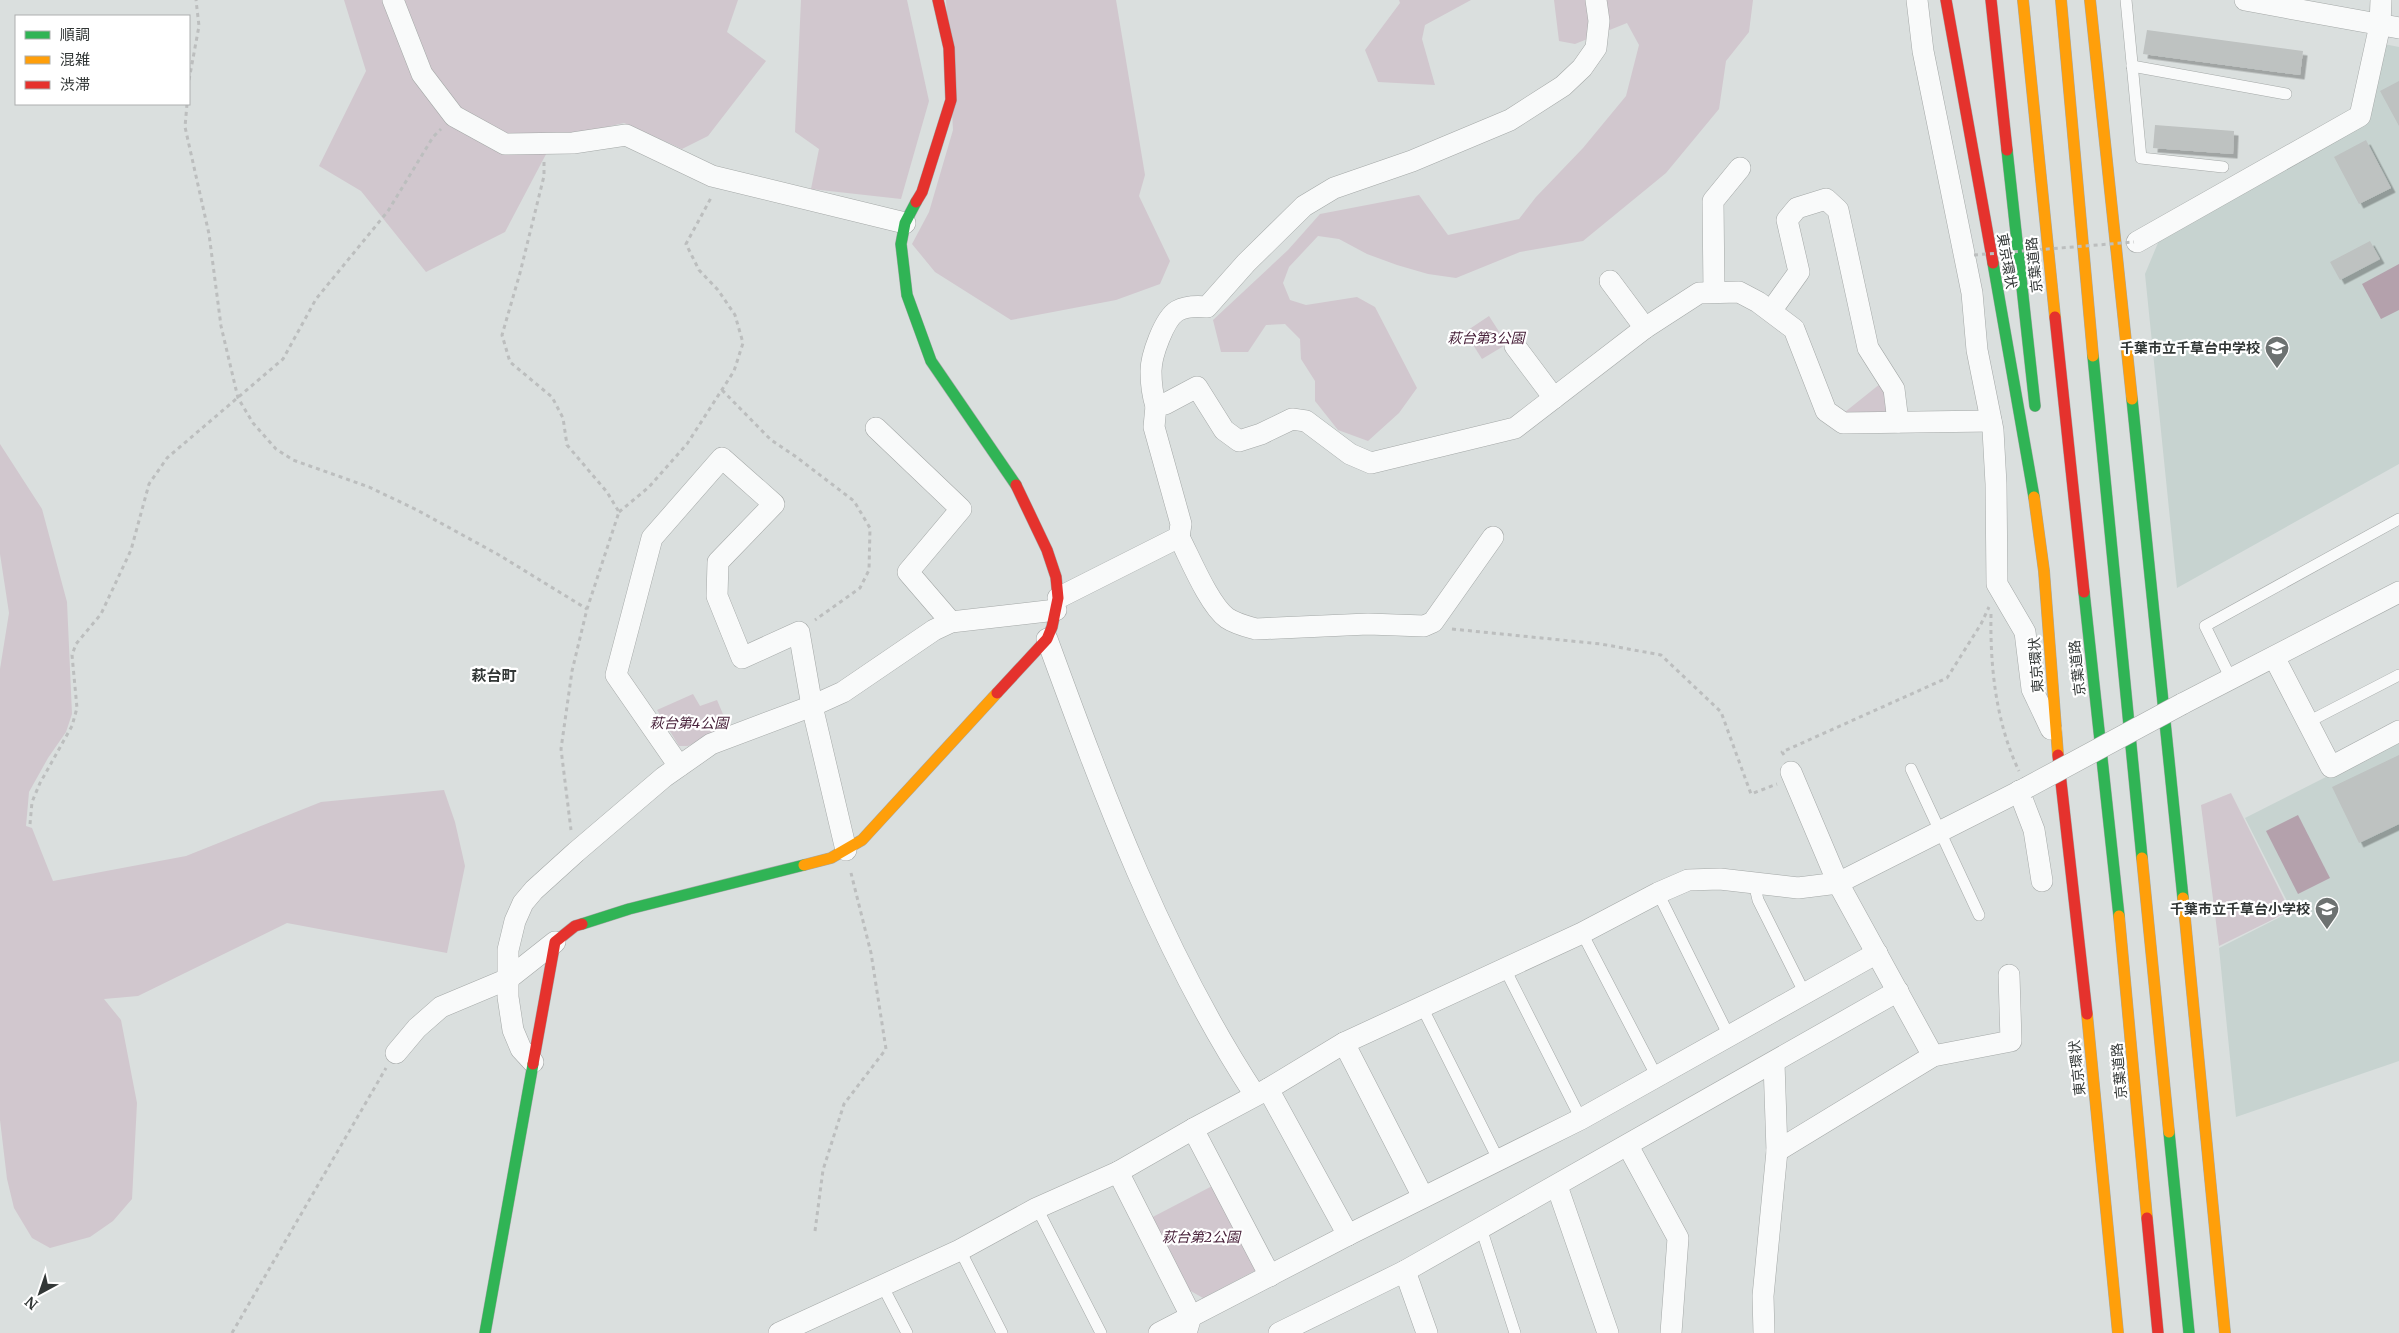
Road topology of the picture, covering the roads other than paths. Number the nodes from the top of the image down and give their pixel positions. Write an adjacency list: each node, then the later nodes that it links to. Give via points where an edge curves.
1 (393, 0): 18 (street, via 422,74 454,116 505,144 573,144 626,135 712,176)
2 (938, 0): 18 (main road, via 949,48 951,100 922,192)
3 (1596, 0): 26 (street, via 1599,21 1596,48 1582,68 1563,86 1510,120 1334,188 1304,206 1280,228 1207,306 1192,306 1176,312 1166,321 1151,368)
4 (1916, 0): 27 (street, via 1972,293 1976,350)
5 (1946, 0): 39 (main road, 東京環状, via 2032,483 2044,571)
6 (1991, 0): 29 (main road)
7 (2023, 0): 105 (main road, 京葉道路, via 2117,890)
8 (2061, 0): 106 (main road, via 2095,384)
9 (2090, 0): 107 (main road, via 2168,740)
10 (2126, 0): 14 (lane)
11 (2245, 0): 13 (street)
12 (2381, 0): 13 (street)
13 (2389, 26): 19 (street, via 2360,116)
14 (2132, 66): 15 (lane); 16 (lane, via 2141,158)
15 (2286, 94)
16 (2223, 167)
17 (1740, 168): 21 (street, via 1713,201)
18 (905, 223): 36 (main road, via 901,244 906,295 931,361 1021,493 1056,577)
19 (2136, 242)
20 (1610, 281): 23 (street)
21 (1714, 292): 22 (street, via 1739,292); 23 (street, via 1700,293)
22 (1770, 311): 28 (street, via 1794,329 1826,411 1843,423); 28 (street, via 1799,272 1787,220 1797,208 1826,199 1838,210 1868,348 1894,389)
23 (1645, 328): 25 (street)
24 (1515, 346): 25 (street)
25 (1554, 398): 26 (street, via 1515,428 1371,464 1350,454 1306,420 1292,419 1239,441 1224,430 1198,387)
26 (1156, 406): 33 (street, via 1154,427 1181,524)
27 (1992, 421): 28 (street); 46 (street, via 1997,584 2025,632 2032,689)
28 (1898, 422)
29 (2036, 423)
30 (876, 428): 37 (street, via 961,509 908,572)
31 (2040, 462): 39 (main road, via 2057,623)
32 (2399, 519): 42 (lane, via 2206,626)
33 (1179, 537): 34 (street, via 1225,617 1240,626 1256,628 1368,624 1424,626 1433,622); 36 (street)
34 (1493, 537)
35 (2399, 592): 40 (street)
36 (1057, 604): 37 (street); 38 (main road)
37 (951, 622): 43 (street, via 934,630 843,692)
38 (1047, 639): 52 (main road, via 862,840); 74 (street, via 1097,776 1171,946 1221,1044)
39 (2050, 653): 46 (main road, 東京環状)
40 (2274, 657): 42 (street); 44 (street)
41 (2399, 675): 44 (lane)
42 (2231, 679): 50 (street, bridge)
43 (812, 706): 47 (street, via 711,744); 47 (street, via 799,632 742,658 716,596 718,562 774,504 722,458 652,538 616,676); 52 (street)
44 (2308, 722): 45 (street, via 2330,767)
45 (2399, 732)
46 (2056, 741): 104 (main road, 東京環状)
47 (679, 766): 63 (street, via 534,890 515,921 508,950)
48 (1911, 769): 51 (lane)
49 (1792, 775): 54 (street)
50 (2023, 790): 51 (street); 53 (street, via 2034,830)
51 (1940, 831): 54 (street); 57 (lane)
52 (846, 850): 59 (main road, via 831,858 574,926)
53 (2042, 882)
54 (1838, 883): 55 (street, via 1798,888); 60 (street)
55 (1754, 884): 56 (street, via 1720,879 1688,880); 65 (lane, via 1758,900)
56 (1658, 893): 58 (street); 67 (lane)
57 (1979, 915)
58 (1582, 933): 61 (street); 73 (lane)
59 (556, 942): 63 (street); 71 (main road)
60 (1877, 953): 64 (street); 65 (street)
61 (1505, 969): 66 (street); 75 (lane)
62 (2009, 975): 70 (street, via 2011,1042)
63 (508, 979): 69 (street, via 441,1007); 71 (street, via 513,1030 521,1049)
64 (1898, 991): 70 (street); 72 (street)
65 (1805, 994): 67 (street)
66 (1422, 1007): 68 (street); 79 (lane)
67 (1729, 1036): 73 (street)
68 (1344, 1043): 74 (street); 82 (street)
69 (396, 1053)
70 (1933, 1056): 78 (street)
71 (533, 1062): 92 (main road)
72 (1774, 1063): 77 (street); 78 (street)
73 (1657, 1077): 75 (street)
74 (1262, 1092): 76 (street); 85 (street)
75 (1581, 1120): 79 (street)
76 (1193, 1129): 80 (street); 88 (street)
77 (1628, 1146): 81 (street); 102 (street, via 1678,1238)
78 (1777, 1151): 103 (street, via 1762,1296)
79 (1499, 1161): 82 (street)
80 (1118, 1172): 83 (street); 90 (street)
81 (1557, 1186): 84 (street); 101 (street)
82 (1423, 1197): 85 (street)
83 (1037, 1208): 86 (street); 96 (lane)
84 (1481, 1228): 87 (street); 100 (lane)
85 (1348, 1235): 88 (street)
86 (960, 1250): 89 (street); 95 (lane)
87 (1405, 1271): 98 (street); 99 (street)
88 (1270, 1276): 90 (street)
89 (882, 1285): 91 (street); 94 (lane)
90 (1189, 1325): 97 (street)
91 (808, 1327): 93 (street)
92 (485, 1333)
93 (779, 1333)
94 (907, 1333)
95 (1002, 1333)
96 (1101, 1333)
97 (1159, 1333)
98 (1279, 1333)
99 (1427, 1333)
100 (1515, 1333)
101 (1608, 1333)
102 (1671, 1333)
103 (1764, 1333)
104 (2118, 1333)
105 (2158, 1333)
106 (2188, 1333)
107 (2225, 1333)

